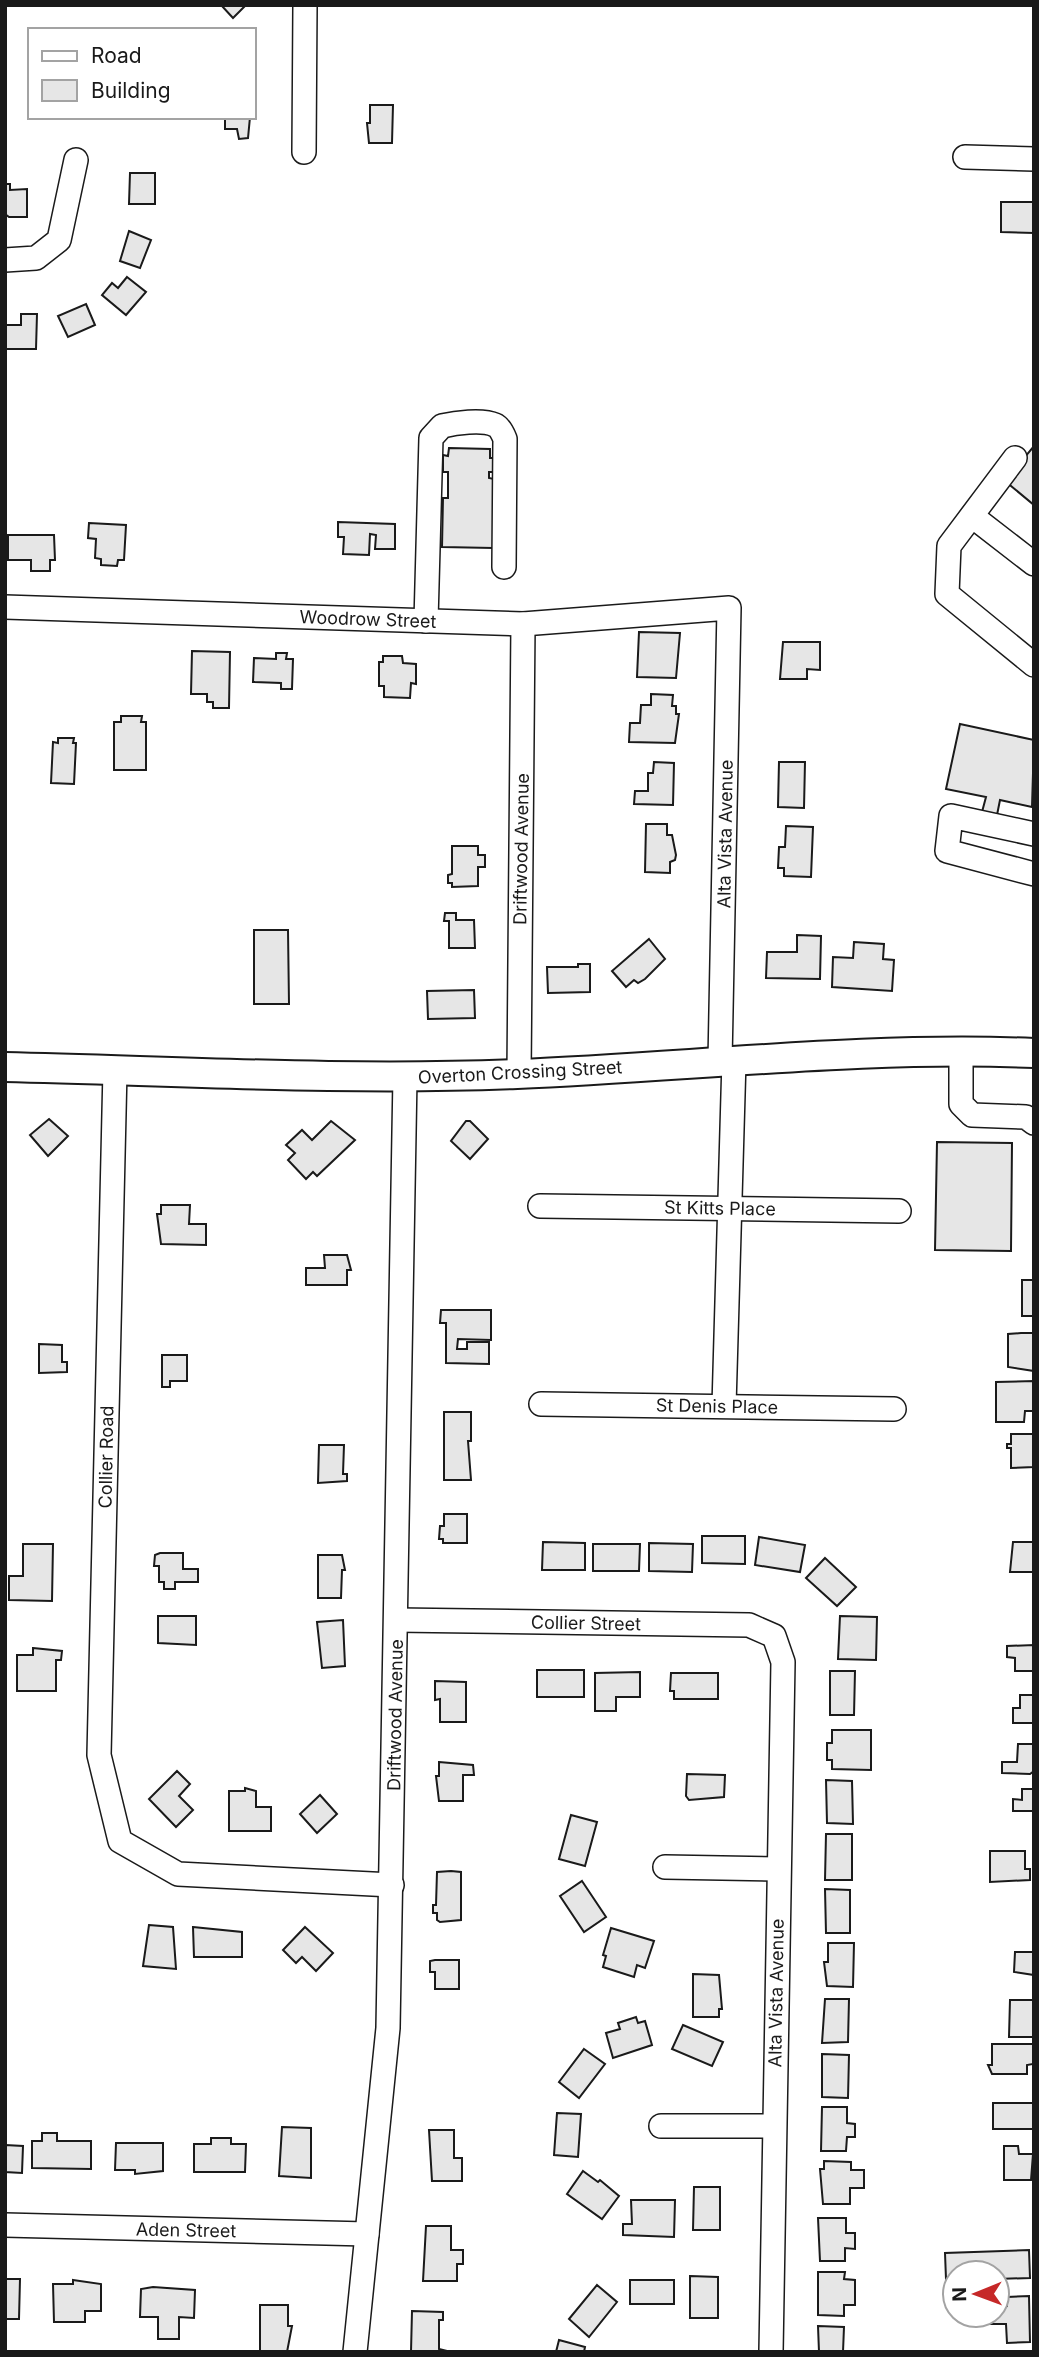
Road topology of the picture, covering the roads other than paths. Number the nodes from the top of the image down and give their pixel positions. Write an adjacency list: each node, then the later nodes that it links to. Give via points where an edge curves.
1 (305, 5): 2 (street)
2 (304, 152)
3 (965, 157): 4 (street)
4 (1034, 159)
5 (76, 160): 6 (street, via 60,240 36,258)
6 (5, 260)
7 (1015, 458): 8 (street)
8 (972, 516): 9 (street); 15 (street, via 950,546 947,594)
9 (1034, 564)
10 (504, 567): 13 (street, via 505,439 495,425 442,426 431,438)
11 (5, 607): 13 (street, Woodrow Street)
12 (729, 608): 14 (street, Woodrow Street); 20 (street, Alta Vista Avenue)
13 (426, 621): 14 (street, Woodrow Street)
14 (523, 624): 23 (street, Driftwood Avenue)
15 (1034, 665)
16 (1034, 834): 17 (street, via 951,816 947,851)
17 (1034, 874)
18 (961, 1050): 19 (main road, Overton Crossing Street); 20 (main road, Overton Crossing Street); 25 (street, via 961,1104 972,1115 1026,1116)
19 (1034, 1053)
20 (727, 1060): 23 (main road, Overton Crossing Street); 27 (street, Alta Vista Avenue)
21 (5, 1067): 22 (main road, Overton Crossing Street)
22 (115, 1070): 24 (main road, Overton Crossing Street); 36 (street, Collier Road, via 99,1755 120,1841 178,1874)
23 (519, 1074): 24 (main road, Overton Crossing Street)
24 (405, 1077): 32 (street, Driftwood Avenue)
25 (1034, 1123)
26 (540, 1206): 27 (street, St Kitts Place)
27 (730, 1209): 28 (street, St Kitts Place); 30 (street, Alta Vista Avenue)
28 (899, 1211)
29 (541, 1404): 30 (street, St Denis Place)
30 (724, 1406): 31 (street, St Denis Place)
31 (894, 1409)
32 (396, 1620): 33 (street, Collier Street, via 749,1625); 36 (street, Driftwood Avenue)
33 (774, 1636): 35 (street, Alta Vista Avenue, via 783,1662)
34 (665, 1867): 35 (street)
35 (778, 1869): 38 (street, Alta Vista Avenue)
36 (392, 1885): 40 (street, Driftwood Avenue, via 388,2028)
37 (661, 2126): 38 (street)
38 (773, 2126): 42 (street, Alta Vista Avenue)
39 (5, 2225): 40 (street, Aden Street)
40 (367, 2234): 41 (street, Driftwood Avenue)
41 (355, 2352)
42 (771, 2352)

